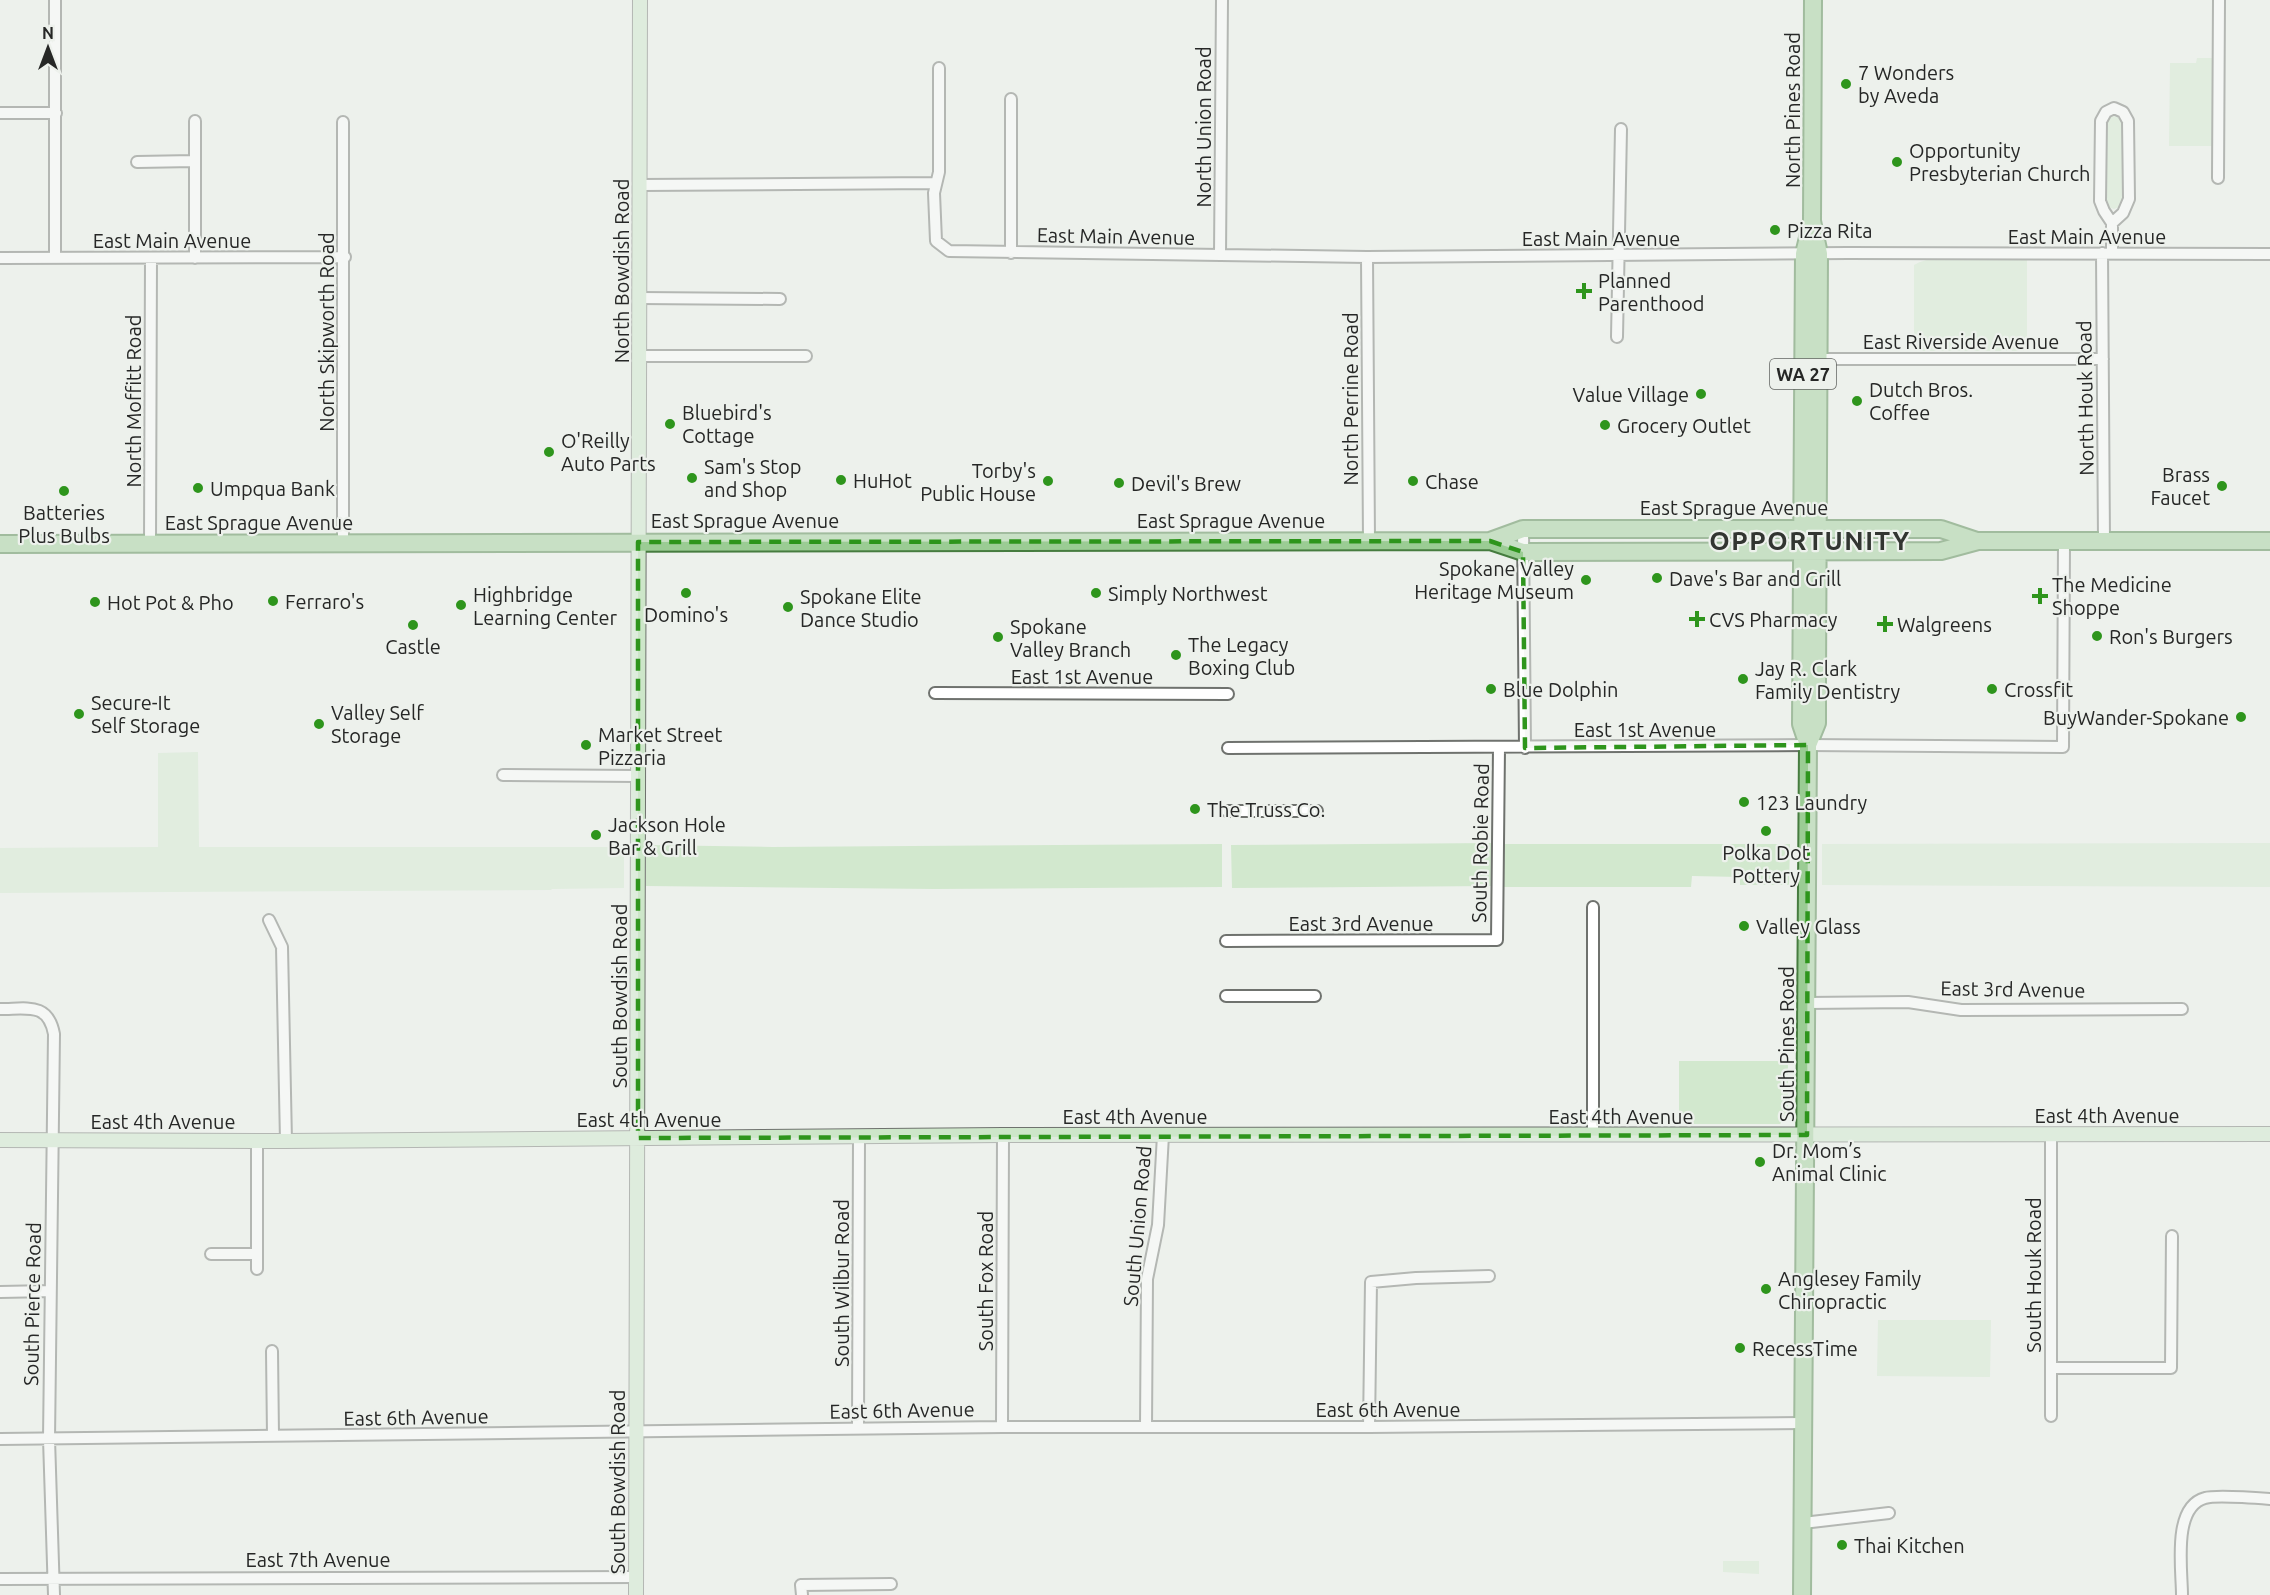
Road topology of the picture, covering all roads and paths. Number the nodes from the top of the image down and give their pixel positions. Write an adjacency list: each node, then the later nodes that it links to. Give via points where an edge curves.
1 (55, 0): 9 (street)
2 (640, 0): 17 (street, North Bowdish Road)
3 (1222, 0): 23 (street, North Union Road)
4 (1813, 0): 21 (main road, North Pines Road / WA 27)
5 (2219, 0): 15 (street)
6 (939, 68): 16 (street)
7 (1011, 99): 19 (street)
8 (0, 113): 9 (street)
9 (56, 113): 28 (street)
10 (195, 121): 13 (street)
11 (344, 122): 25 (street, North Skipworth Road)
12 (1621, 129): 24 (street)
13 (194, 161): 14 (street); 30 (street)
14 (137, 162)
15 (2218, 178)
16 (936, 183): 17 (street); 19 (street, East Main Avenue, via 936,241 949,250)
17 (641, 185): 31 (street, North Bowdish Road)
18 (2112, 223): 18 (street, via 2100,201 2101,121 2114,108 2123,112 2128,121 2128,199 2123,213); 20 (street, North Houk Road)
19 (1011, 253): 23 (street, East Main Avenue)
20 (2107, 253): 21 (street, East Main Avenue); 22 (street, East Main Avenue); 37 (street, North Houk Road)
21 (1812, 254): 24 (street, East Main Avenue); 36 (main road, North Pines Road / WA 27); 38 (main road, North Pines Road / WA 27)
22 (2270, 254)
23 (1220, 255): 26 (street, East Main Avenue)
24 (1618, 256): 26 (street, East Main Avenue); 33 (street)
25 (345, 257): 30 (street, East Main Avenue); 47 (street, North Skipworth Road)
26 (1367, 257): 40 (street, North Perrine Road)
27 (0, 258): 28 (street, East Main Avenue)
28 (55, 258): 29 (street, East Main Avenue)
29 (152, 258): 30 (street, East Main Avenue); 49 (street, North Moffitt Road)
30 (195, 258)
31 (640, 298): 32 (street); 34 (street, North Bowdish Road)
32 (780, 299)
33 (1617, 337)
34 (639, 356): 35 (street); 44 (street, North Bowdish Road)
35 (806, 356)
36 (1819, 359): 37 (street, East Riverside Avenue); 38 (main road, North Pines Road / WA 27)
37 (2103, 359): 45 (street, North Houk Road)
38 (1810, 528): 39 (main road, East Sprague Avenue); 42 (main road, East Sprague Avenue, via 1941,529); 51 (main road, South Pines Road / WA 27)
39 (1523, 529): 41 (main road, East Sprague Avenue); 50 (street)
40 (1369, 541): 41 (main road, East Sprague Avenue); 44 (main road, East Sprague Avenue)
41 (1490, 541): 50 (main road, East Sprague Avenue)
42 (1978, 541): 43 (main road, East Sprague Avenue); 51 (main road, East Sprague Avenue, via 1941,551)
43 (2064, 541): 45 (main road, East Sprague Avenue); 54 (street, East 1st Avenue, via 2063,747)
44 (638, 542): 47 (main road, East Sprague Avenue); 59 (street, South Bowdish Road)
45 (2104, 542): 46 (main road, East Sprague Avenue)
46 (2270, 542)
47 (344, 543): 49 (main road, East Sprague Avenue)
48 (0, 544): 49 (main road, East Sprague Avenue)
49 (150, 544)
50 (1523, 552): 51 (main road, East Sprague Avenue); 57 (street)
51 (1810, 552): 54 (main road, South Pines Road / WA 27, via 1801,724)
52 (935, 693): 53 (street, East 1st Avenue)
53 (1228, 694)
54 (1808, 745): 57 (street, East 1st Avenue); 68 (main road, South Pines Road / WA 27)
55 (1228, 748): 56 (street, East 1st Avenue)
56 (1499, 748): 57 (street, East 1st Avenue); 64 (street, South Robie Road)
57 (1525, 748)
58 (503, 776): 59 (street)
59 (638, 776): 78 (street, South Bowdish Road)
60 (1227, 811): 61 (street)
61 (1317, 811)
62 (1593, 907): 73 (street)
63 (269, 920): 82 (street, via 282,947)
64 (1497, 940): 65 (street, East 3rd Avenue)
65 (1226, 941)
66 (1226, 996): 67 (street)
67 (1315, 996)
68 (1807, 1003): 70 (street, East 3rd Avenue, via 1908,1002 1961,1010); 76 (main road, South Pines Road / WA 27)
69 (0, 1009): 80 (street, South Pierce Road, via 36,1009 46,1014 54,1034)
70 (2182, 1009)
71 (2051, 1134): 72 (street, East 4th Avenue); 76 (street, East 4th Avenue); 91 (street, South Houk Road)
72 (2270, 1134)
73 (1593, 1135): 75 (street, East 4th Avenue); 76 (street, East 4th Avenue)
74 (1003, 1136): 75 (street, East 4th Avenue); 77 (street, East 4th Avenue); 94 (street, South Fox Road)
75 (1163, 1136): 95 (street, South Union Road, via 1158,1225 1147,1279)
76 (1807, 1136): 93 (main road, South Pines Road / WA 27)
77 (859, 1137): 78 (street, East 4th Avenue); 97 (street, South Wilbur Road)
78 (638, 1138): 82 (street, East 4th Avenue); 98 (street, South Bowdish Road)
79 (0, 1140): 80 (street, East 4th Avenue)
80 (51, 1140): 81 (street, East 4th Avenue); 88 (street, South Pierce Road)
81 (257, 1141): 82 (street, East 4th Avenue); 85 (street)
82 (286, 1142)
83 (2172, 1236): 91 (street, via 2171,1368)
84 (211, 1254): 85 (street)
85 (256, 1254): 86 (street)
86 (256, 1269)
87 (1489, 1276): 96 (street, via 1371,1282)
88 (50, 1291): 89 (street); 101 (street, South Pierce Road)
89 (0, 1292)
90 (272, 1351): 99 (street)
91 (2051, 1368): 92 (street, South Houk Road)
92 (2051, 1416)
93 (1804, 1423): 96 (street, East 6th Avenue); 104 (main road, South Pines Road / WA 27)
94 (1002, 1426): 95 (street, East 6th Avenue); 97 (street, East 6th Avenue)
95 (1146, 1427): 96 (street, East 6th Avenue)
96 (1369, 1427)
97 (858, 1428): 98 (street, East 6th Avenue)
98 (636, 1432): 99 (street, East 6th Avenue); 105 (street, South Bowdish Road)
99 (273, 1436): 101 (street, East 6th Avenue)
100 (0, 1439): 101 (street, East 6th Avenue)
101 (49, 1439): 106 (street, South Pierce Road)
102 (2270, 1499): 113 (street, via 2205,1498 2187,1511 2182,1527)
103 (1889, 1513): 104 (street)
104 (1803, 1523): 112 (main road, South Pines Road / WA 27)
105 (636, 1577): 106 (street, East 7th Avenue); 111 (street, South Bowdish Road)
106 (55, 1578): 107 (street, East 7th Avenue); 110 (street, South Pierce Road)
107 (0, 1579)
108 (891, 1584): 109 (street)
109 (802, 1590)
110 (54, 1595)
111 (636, 1595)
112 (1802, 1595)
113 (2182, 1595)

